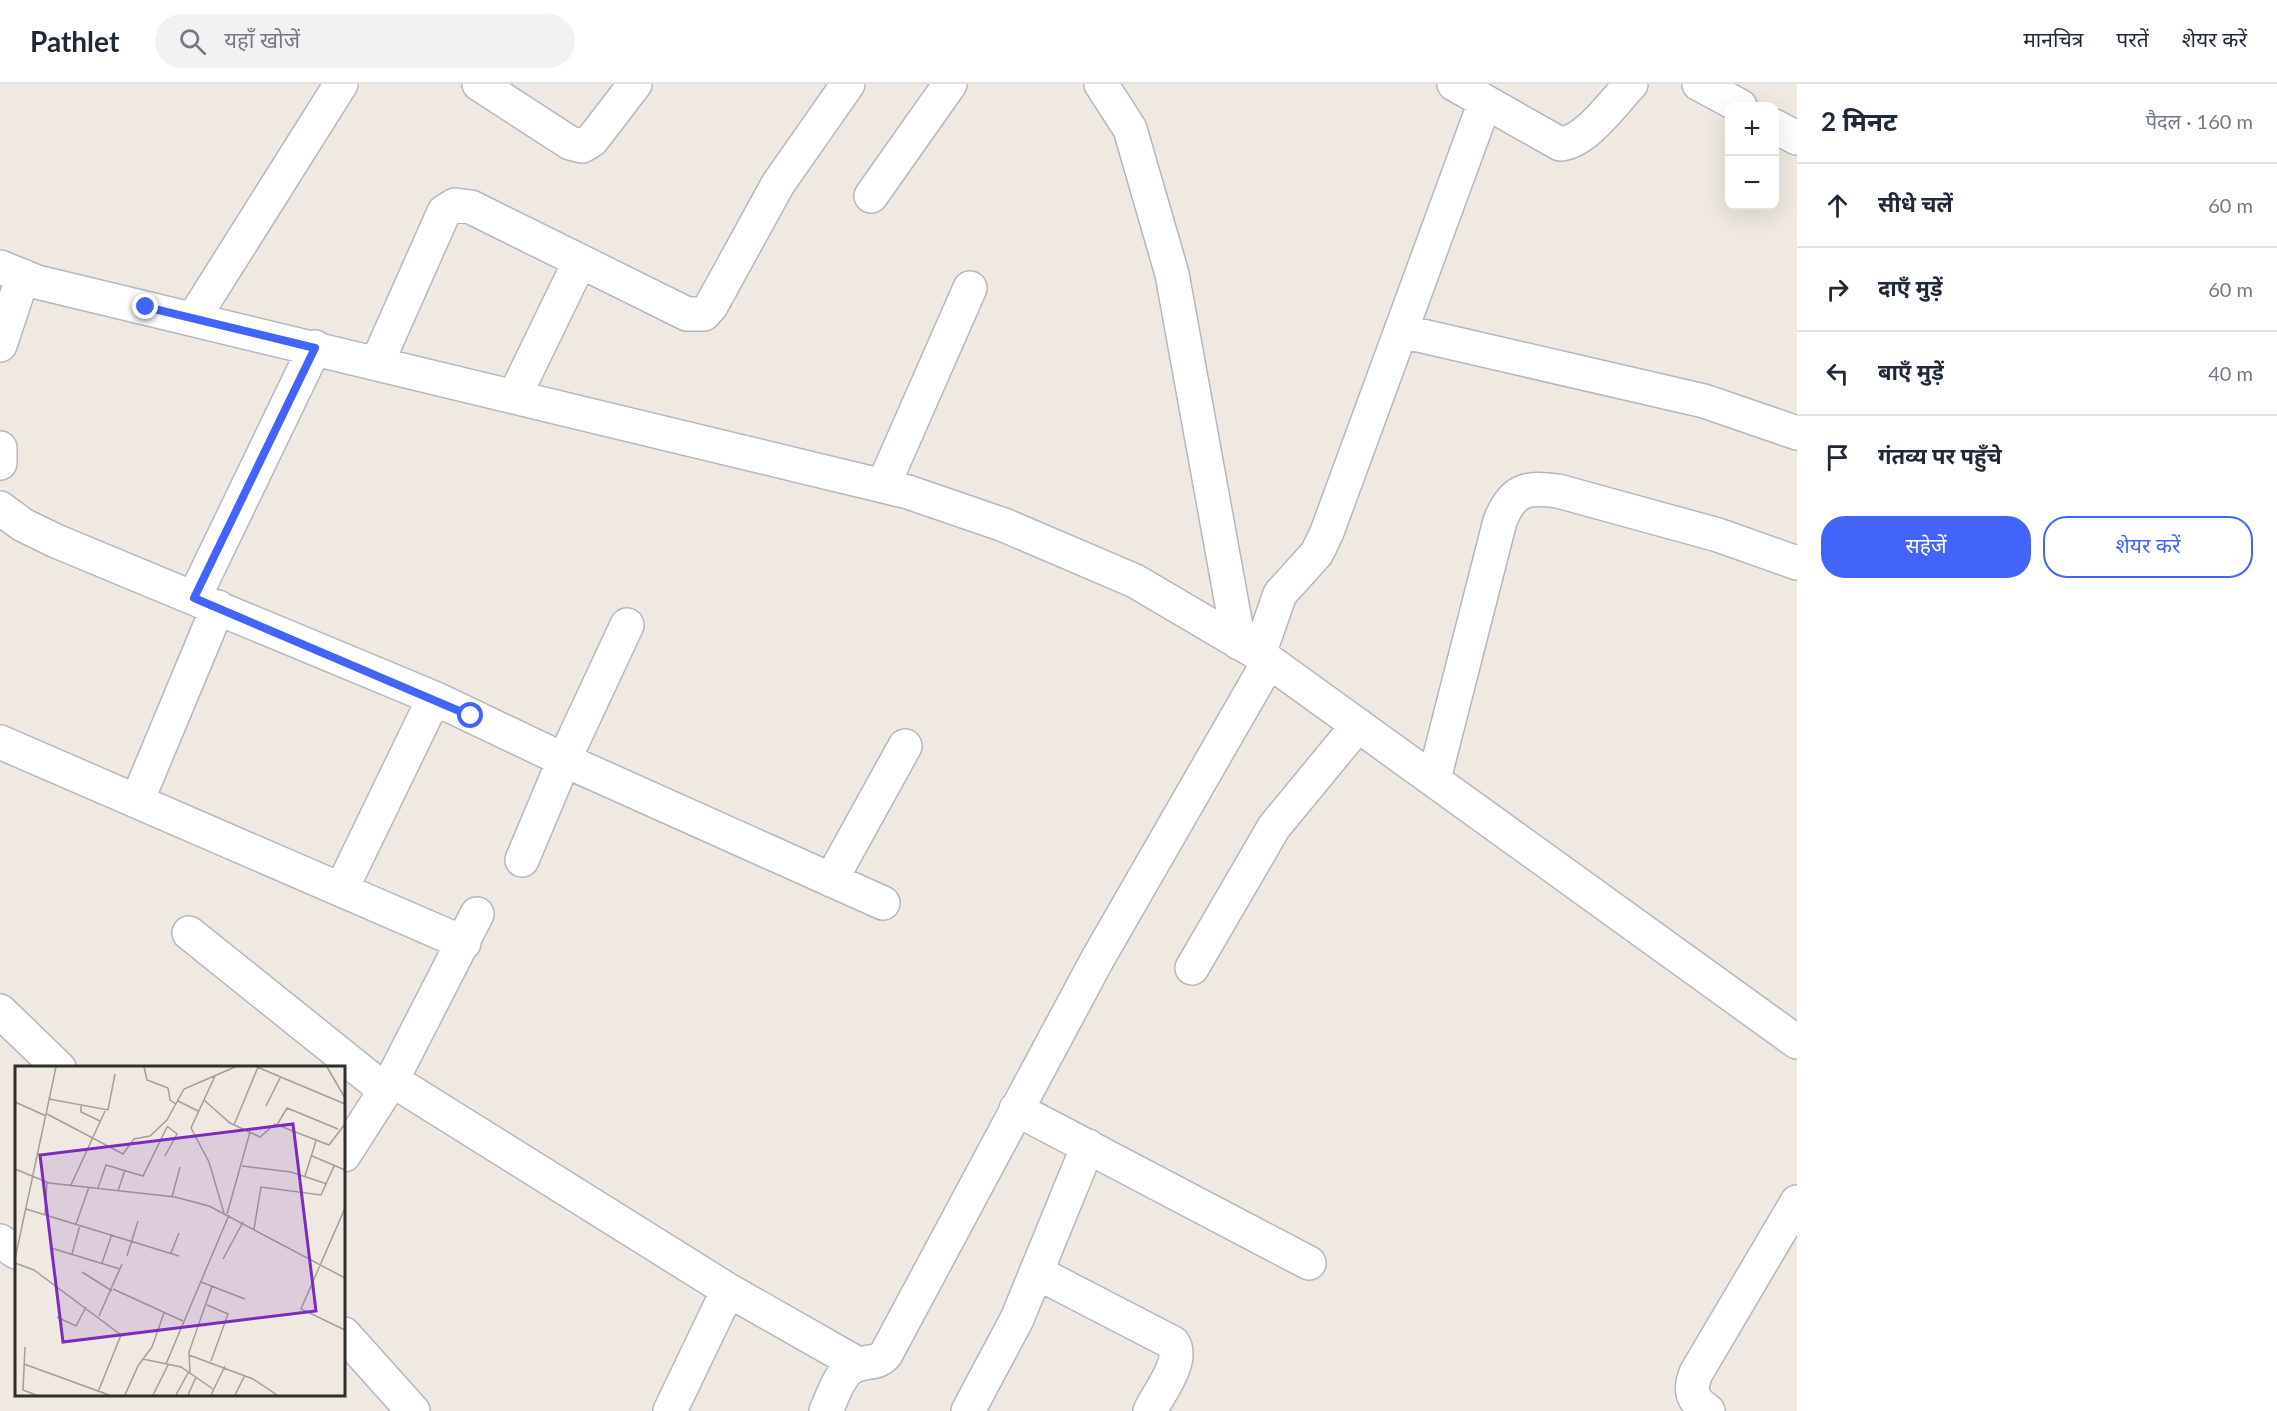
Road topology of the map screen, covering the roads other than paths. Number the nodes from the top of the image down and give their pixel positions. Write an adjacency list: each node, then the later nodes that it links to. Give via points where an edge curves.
1 (341, 84): 18 (street)
2 (479, 84): 3 (street, via 570,143 582,146 592,140)
3 (635, 84)
4 (848, 84): 15 (street, via 778,184 704,314 687,314)
5 (950, 84): 14 (street)
6 (1101, 84): 32 (street, via 1124,115 1133,136 1172,274)
7 (1454, 84): 10 (street)
8 (1631, 84): 10 (street, via 1583,135 1566,144 1553,142)
9 (1699, 84): 11 (street)
10 (1485, 102): 19 (street)
11 (1733, 102)
12 (1779, 129): 13 (street)
13 (1797, 138)
14 (871, 196)
15 (580, 261): 22 (street, via 471,207 450,206); 23 (street)
16 (12, 272): 18 (street); 20 (street)
17 (970, 288): 27 (street)
18 (193, 318): 21 (street)
19 (1401, 331): 24 (street, via 1704,401); 32 (street, via 1328,532 1317,553 1280,594)
20 (0, 345)
21 (315, 348): 22 (street); 30 (street)
22 (377, 363): 23 (street)
23 (514, 397): 27 (street)
24 (1797, 433)
25 (0, 448): 26 (street)
26 (0, 463)
27 (883, 486): 32 (street, via 1004,525 1135,581)
28 (0, 508): 30 (street, via 39,534)
29 (1797, 562): 38 (street, via 1718,535 1558,491 1542,489 1515,495 1500,520)
30 (206, 602): 33 (street); 39 (street)
31 (627, 625): 37 (street)
32 (1256, 653): 34 (street); 52 (street)
33 (434, 698): 37 (street); 42 (street)
34 (1358, 724): 38 (street); 47 (street, via 1274,827)
35 (0, 741): 39 (street)
36 (905, 746): 41 (street)
37 (564, 760): 40 (street); 41 (street)
38 (1434, 779): 49 (street)
39 (137, 801): 42 (street)
40 (522, 860)
41 (831, 880): 43 (street)
42 (341, 890): 46 (street)
43 (883, 903)
44 (477, 914): 46 (street)
45 (189, 933): 51 (street)
46 (464, 943): 51 (street)
47 (1192, 968)
48 (0, 1011): 50 (street)
49 (1797, 1042)
50 (57, 1066)
51 (389, 1085): 54 (street); 60 (street)
52 (1016, 1108): 53 (street); 62 (street, via 886,1354 875,1362)
53 (1088, 1146): 58 (street); 59 (street)
54 (345, 1153)
55 (1797, 1202): 68 (street, via 1696,1372 1693,1396)
56 (0, 1240): 57 (street)
57 (15, 1251)
58 (1309, 1263)
59 (1036, 1272): 66 (street, via 1017,1319); 67 (street, via 1173,1343 1175,1362)
60 (728, 1290): 62 (street); 64 (street)
61 (345, 1335): 63 (street)
62 (858, 1364): 65 (street, via 845,1372)
63 (412, 1411)
64 (670, 1411)
65 (826, 1411)
66 (968, 1411)
67 (1150, 1411)
68 (1708, 1411)

